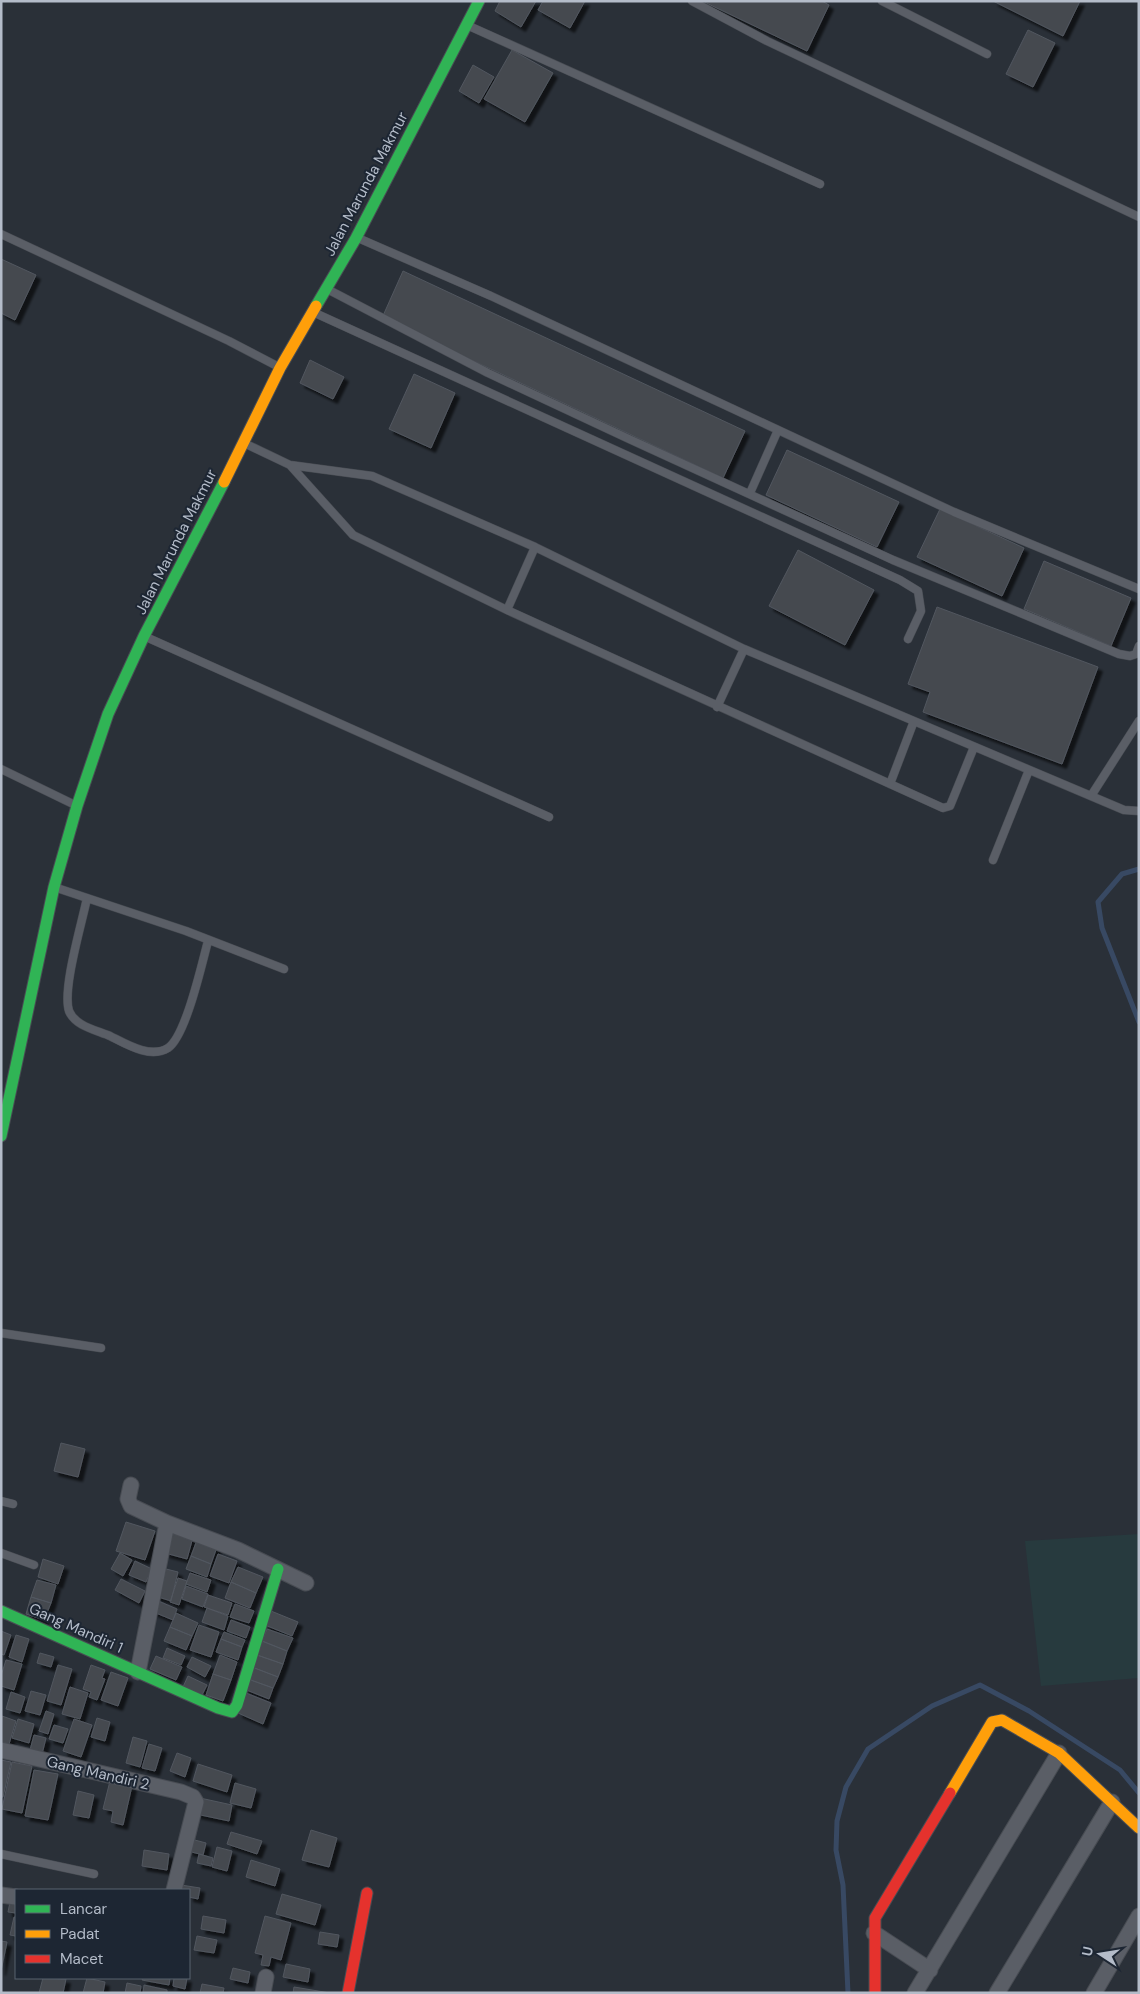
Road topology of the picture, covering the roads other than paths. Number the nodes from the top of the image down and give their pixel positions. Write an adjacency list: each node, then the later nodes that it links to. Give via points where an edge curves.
1 (479, 1): 4 (main road, Jalan Marunda Makmur)
2 (692, 1): 7 (lane, via 767,41)
3 (882, 1): 5 (lane)
4 (467, 25): 6 (lane); 9 (main road, Jalan Marunda Makmur)
5 (987, 54)
6 (820, 184)
7 (1139, 217)
8 (1, 234): 12 (lane)
9 (356, 238): 10 (main road, Jalan Marunda Makmur); 13 (lane, via 491,296)
10 (326, 289): 11 (main road, Jalan Marunda Makmur); 16 (lane, via 488,373)
11 (313, 312): 12 (main road, Jalan Marunda Makmur); 21 (lane, via 900,580 918,591 921,611)
12 (280, 368): 14 (main road, Jalan Marunda Makmur)
13 (778, 430): 16 (lane); 18 (lane, via 954,512)
14 (244, 444): 15 (lane); 20 (main road, Jalan Marunda Makmur)
15 (290, 465): 17 (lane, via 372,476); 19 (lane, via 353,536)
16 (750, 493): 22 (lane, via 893,560 1118,654 1136,654)
17 (535, 547): 19 (lane); 23 (lane)
18 (1139, 589)
19 (507, 610): 24 (lane)
20 (144, 636): 32 (main road, Jalan Marunda Makmur, via 108,714); 34 (lane)
21 (908, 639)
22 (1139, 646)
23 (744, 649): 24 (lane); 26 (lane)
24 (717, 707): 30 (lane)
25 (1139, 720): 31 (lane)
26 (914, 721): 27 (lane); 30 (lane)
27 (974, 747): 29 (lane); 30 (lane, via 948,808)
28 (1, 769): 32 (lane)
29 (1029, 770): 31 (lane); 35 (lane)
30 (890, 784)
31 (1091, 796): 33 (lane, via 1124,810)
32 (77, 806): 36 (main road, Jalan Marunda Makmur)
33 (1139, 811)
34 (549, 817)
35 (993, 860)
36 (54, 886): 37 (lane); 40 (main road, Jalan Marunda Makmur)
37 (87, 898): 38 (lane); 38 (lane, via 67,991 69,1010 75,1021 134,1048 146,1052 168,1048 176,1037 192,999)
38 (208, 941): 39 (lane)
39 (284, 969)
40 (2, 1132)
41 (1, 1333): 42 (lane)
42 (101, 1348)
43 (131, 1485): 46 (street, via 129,1504)
44 (1, 1501): 45 (lane)
45 (13, 1504)
46 (167, 1523): 49 (street); 52 (street)
47 (1, 1553): 48 (lane)
48 (34, 1565)
49 (278, 1569): 50 (street); 52 (main road, Gang Mandiri 1, via 234,1711 227,1712)
50 (306, 1583)
51 (1, 1611): 52 (main road, Gang Mandiri 1)
52 (138, 1672)
53 (1, 1750): 59 (street, Gang Mandiri 2, via 181,1792 193,1798 196,1802)
54 (1059, 1753): 55 (main road); 64 (main road, via 1002,1720 992,1722 875,1918); 65 (street)
55 (1112, 1802): 56 (main road); 71 (street)
56 (1139, 1828)
57 (1, 1854): 58 (lane)
58 (94, 1874)
59 (174, 1889)
60 (367, 1893): 68 (main road)
61 (1, 1895): 62 (street)
62 (15, 1897)
63 (1139, 1916): 72 (street)
64 (874, 1933): 65 (street); 69 (main road)
65 (930, 1970): 70 (street)
66 (266, 1977): 67 (street)
67 (263, 1993)
68 (348, 1993)
69 (875, 1993)
70 (915, 1993)
71 (997, 1993)
72 (1094, 1993)

